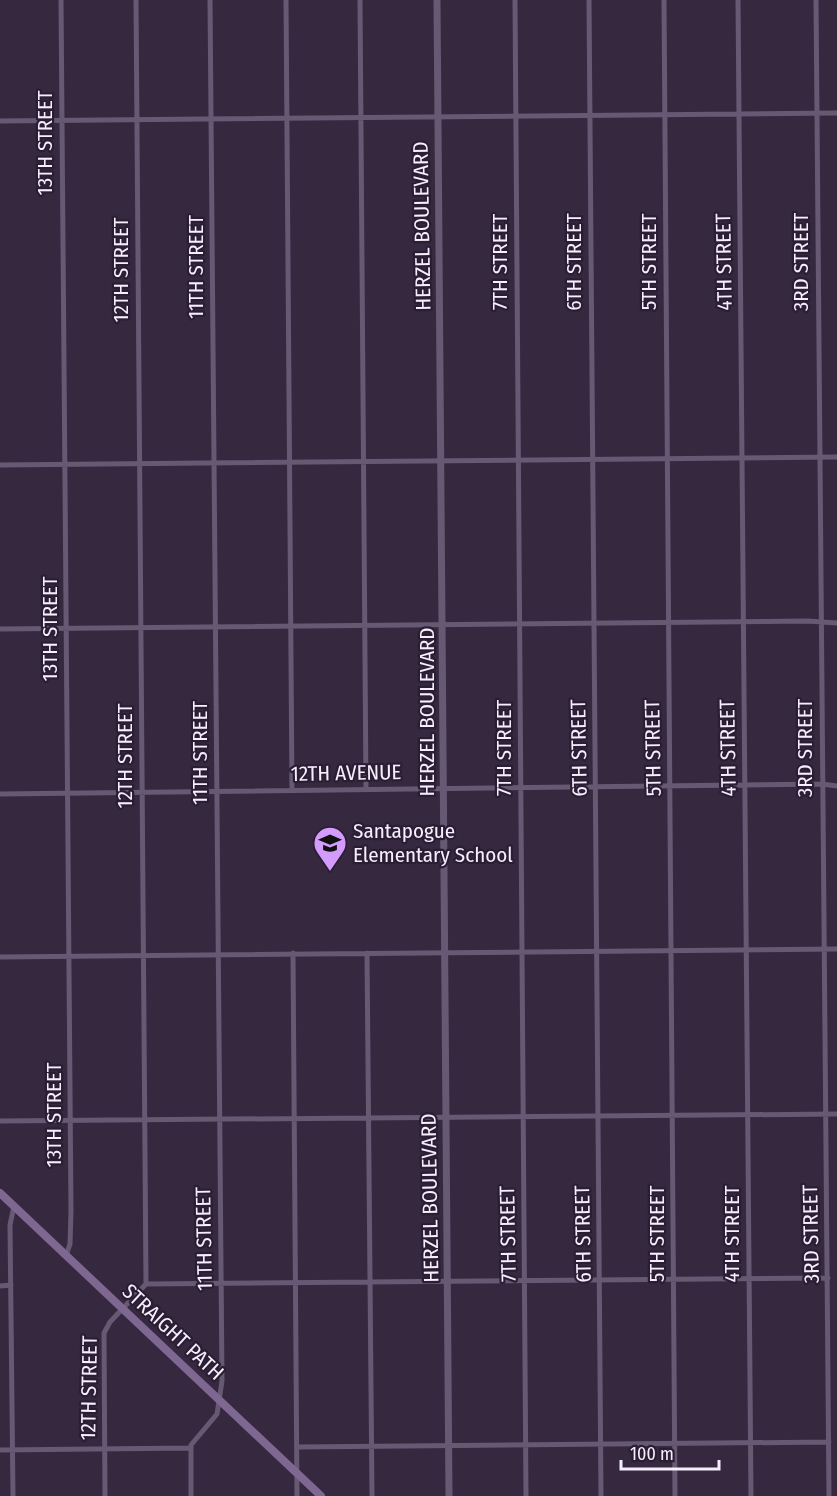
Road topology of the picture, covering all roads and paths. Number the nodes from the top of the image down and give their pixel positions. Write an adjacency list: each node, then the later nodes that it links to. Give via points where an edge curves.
1 (61, 0): 23 (street, 13TH STREET)
2 (136, 0): 22 (street, 12TH STREET)
3 (210, 0): 21 (street, 11TH STREET)
4 (286, 0): 19 (street)
5 (360, 0): 20 (street)
6 (437, 0): 17 (street, HERZEL BOULEVARD)
7 (515, 0): 18 (street, 7TH STREET)
8 (589, 0): 16 (street, 6TH STREET)
9 (663, 0): 14 (street, 5TH STREET)
10 (738, 0): 15 (street, 4TH STREET)
11 (816, 0): 12 (street, 3RD STREET)
12 (817, 113): 13 (street); 15 (street); 27 (street, 3RD STREET)
13 (837, 113)
14 (664, 114): 15 (street); 16 (street); 25 (street, 5TH STREET)
15 (739, 114): 26 (street, 4TH STREET)
16 (590, 115): 18 (street); 29 (street, 6TH STREET)
17 (437, 116): 18 (street); 20 (street); 31 (street, HERZEL BOULEVARD)
18 (516, 116): 30 (street, 7TH STREET)
19 (287, 117): 20 (street); 21 (street); 32 (street)
20 (360, 117): 33 (street)
21 (211, 118): 22 (street); 35 (street, 11TH STREET)
22 (137, 119): 23 (street); 34 (street, 12TH STREET)
23 (62, 120): 24 (street); 36 (street, 13TH STREET)
24 (0, 121)
25 (667, 457): 26 (street); 29 (street); 39 (street, 5TH STREET)
26 (742, 457): 27 (street); 38 (street, 4TH STREET)
27 (819, 457): 28 (street); 41 (street, 3RD STREET)
28 (837, 457)
29 (593, 458): 30 (street); 40 (street, 6TH STREET)
30 (519, 459): 31 (street); 44 (street, 7TH STREET)
31 (440, 460): 33 (street); 43 (street, HERZEL BOULEVARD)
32 (289, 461): 33 (street); 35 (street); 45 (street)
33 (363, 461): 46 (street)
34 (139, 462): 35 (street); 36 (street); 48 (street, 12TH STREET)
35 (214, 462): 47 (street, 11TH STREET)
36 (64, 464): 37 (street); 49 (street, 13TH STREET)
37 (0, 465)
38 (743, 621): 39 (street); 41 (street); 52 (street, 4TH STREET)
39 (668, 622): 40 (street); 55 (street, 5TH STREET)
40 (594, 623): 44 (street); 54 (street, 6TH STREET)
41 (821, 623): 42 (street); 51 (street, 3RD STREET)
42 (837, 623)
43 (443, 624): 44 (street); 46 (street); 58 (street, HERZEL BOULEVARD)
44 (520, 624): 56 (street, 7TH STREET)
45 (290, 625): 46 (street); 47 (street); 60 (street)
46 (364, 625): 57 (street)
47 (216, 626): 48 (street); 59 (street, 11TH STREET)
48 (141, 627): 49 (street); 61 (street, 12TH STREET)
49 (66, 628): 50 (street); 62 (street, 13TH STREET)
50 (0, 629)
51 (822, 784): 52 (street, 12TH AVENUE); 53 (street, 12TH AVENUE); 64 (street, 3RD STREET)
52 (745, 785): 55 (street, 12TH AVENUE); 66 (street, 4TH STREET)
53 (837, 786)
54 (596, 787): 55 (street, 12TH AVENUE); 56 (street, 12TH AVENUE); 69 (street, 6TH STREET)
55 (670, 787): 67 (street, 5TH STREET)
56 (521, 788): 58 (street, 12TH AVENUE); 68 (street, 7TH STREET)
57 (366, 789): 58 (street, 12TH AVENUE); 60 (street, 12TH AVENUE)
58 (444, 789): 73 (street, HERZEL BOULEVARD)
59 (217, 790): 60 (street, 12TH AVENUE); 61 (street, 12TH AVENUE); 72 (street, 11TH STREET)
60 (292, 790)
61 (142, 791): 62 (street, 12TH AVENUE); 74 (street, 12TH STREET)
62 (67, 792): 63 (street, 12TH AVENUE); 75 (street, 13TH STREET)
63 (0, 794)
64 (825, 949): 65 (street); 66 (street); 77 (street, 3RD STREET)
65 (837, 949)
66 (746, 950): 67 (street); 80 (street, 4TH STREET)
67 (672, 951): 69 (street); 79 (street, 5TH STREET)
68 (522, 952): 69 (street); 73 (street); 82 (street, 7TH STREET)
69 (597, 952): 83 (street, 6TH STREET)
70 (292, 953): 71 (street); 72 (street); 84 (street)
71 (366, 953): 73 (street); 85 (street)
72 (218, 954): 74 (street); 87 (street, 11TH STREET)
73 (445, 954): 81 (street, HERZEL BOULEVARD)
74 (143, 955): 75 (street); 86 (street, 12TH STREET)
75 (69, 956): 76 (street); 89 (street, 13TH STREET)
76 (0, 957)
77 (826, 1114): 78 (street); 80 (street); 93 (street, 3RD STREET)
78 (837, 1114)
79 (673, 1115): 80 (street); 83 (street); 94 (street, 5TH STREET)
80 (748, 1115): 95 (street, 4TH STREET)
81 (446, 1116): 82 (street); 85 (street); 100 (street, HERZEL BOULEVARD)
82 (523, 1116): 83 (street); 97 (street, 7TH STREET)
83 (598, 1116): 96 (street, 6TH STREET)
84 (293, 1118): 85 (street); 87 (street); 98 (street)
85 (368, 1118): 99 (street)
86 (144, 1119): 87 (street); 89 (street); 102 (street, 12TH STREET)
87 (219, 1119): 101 (street, 11TH STREET)
88 (0, 1121): 89 (street)
89 (70, 1121): 92 (street, 13TH STREET, via 71,1239)
90 (0, 1194): 91 (main road, STRAIGHT PATH)
91 (14, 1206): 92 (main road, STRAIGHT PATH); 103 (street, via 10,1225)
92 (66, 1256): 105 (main road, STRAIGHT PATH)
93 (828, 1278): 95 (street); 106 (street, 3RD STREET)
94 (674, 1279): 95 (street); 96 (street); 112 (street, 5TH STREET)
95 (749, 1279): 110 (street, 4TH STREET)
96 (600, 1280): 97 (street); 111 (street, 6TH STREET)
97 (525, 1281): 100 (street); 113 (street, 7TH STREET)
98 (295, 1282): 99 (street); 101 (street); 116 (street)
99 (369, 1282): 100 (street); 114 (street)
100 (447, 1282): 115 (street, HERZEL BOULEVARD)
101 (221, 1283): 102 (street); 108 (street, 11TH STREET)
102 (146, 1284): 105 (street, 12TH STREET)
103 (11, 1285): 104 (street); 120 (street)
104 (0, 1286)
105 (122, 1309): 108 (main road, STRAIGHT PATH); 118 (street, 12TH STREET, via 104,1333)
106 (828, 1310): 107 (street); 109 (street, 3RD STREET)
107 (837, 1310)
108 (221, 1402): 117 (street, via 217,1414 193,1440); 121 (main road, STRAIGHT PATH)
109 (829, 1442): 110 (street); 133 (street, 3RD STREET)
110 (751, 1443): 112 (street); 132 (street, 4TH STREET)
111 (600, 1444): 112 (street); 113 (street); 130 (street, 6TH STREET)
112 (675, 1444): 131 (street, 5TH STREET)
113 (526, 1445): 115 (street); 129 (street, 7TH STREET)
114 (371, 1446): 115 (street); 116 (street); 127 (street)
115 (448, 1446): 128 (street, HERZEL BOULEVARD)
116 (297, 1447): 121 (street)
117 (191, 1448): 118 (street); 124 (street)
118 (105, 1449): 120 (street); 123 (street, 12TH STREET)
119 (0, 1450): 120 (street)
120 (13, 1450): 122 (street)
121 (297, 1473): 125 (street); 126 (main road, STRAIGHT PATH)
122 (13, 1496)
123 (105, 1496)
124 (191, 1496)
125 (297, 1496)
126 (321, 1496)
127 (372, 1496)
128 (449, 1496)
129 (526, 1496)
130 (601, 1496)
131 (675, 1496)
132 (751, 1496)
133 (830, 1496)

